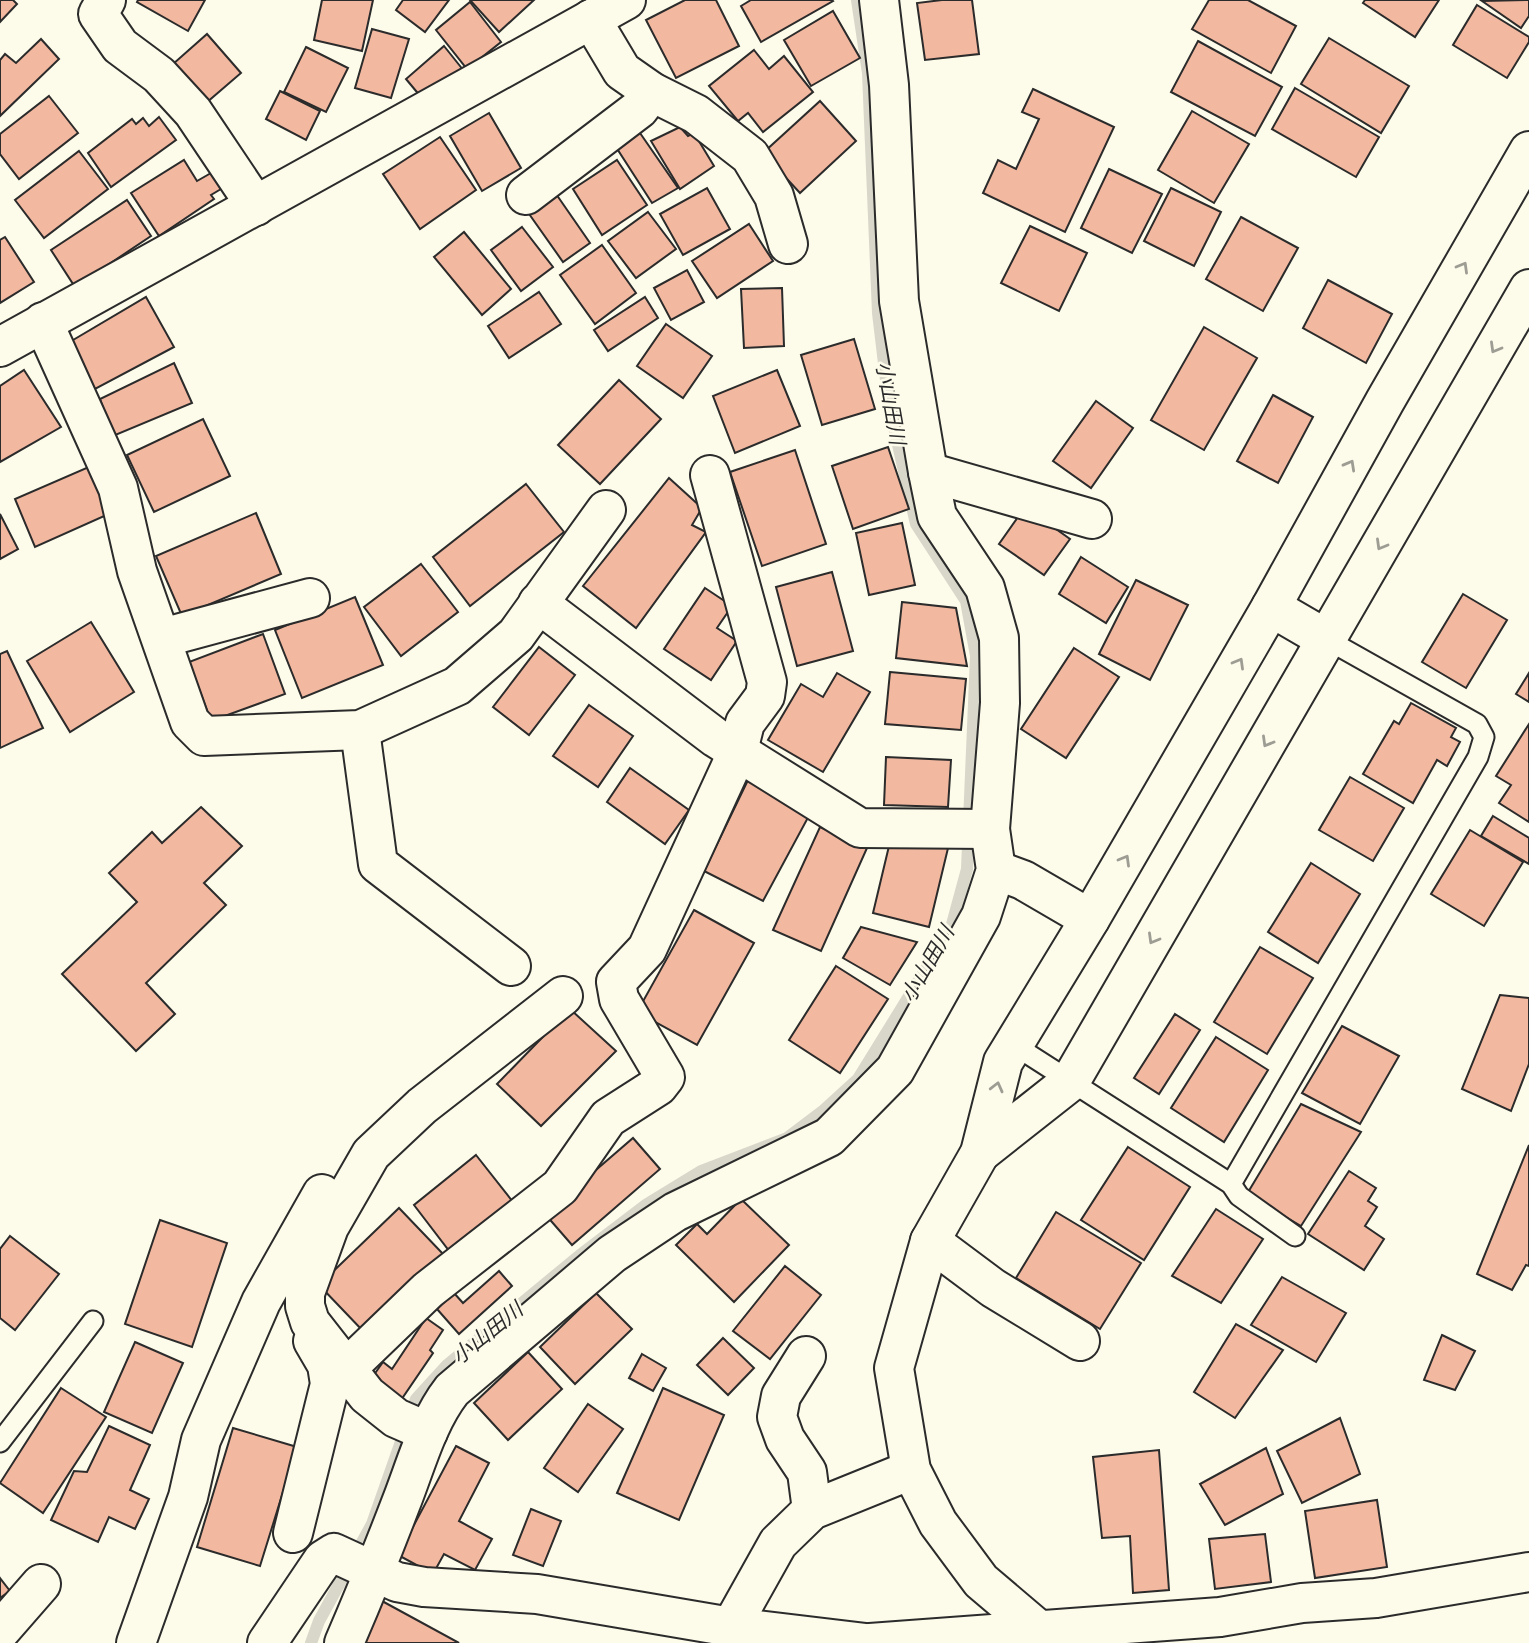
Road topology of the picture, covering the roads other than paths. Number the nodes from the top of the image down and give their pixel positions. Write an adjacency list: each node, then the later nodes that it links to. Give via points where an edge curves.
1 (106, 0): 8 (street, via 98,14 105,27 193,112)
2 (626, 0): 4 (street)
3 (879, 0): 13 (street, via 889,85 899,301)
4 (591, 19): 5 (street, via 622,71); 8 (street)
5 (652, 92): 7 (street, via 639,109); 9 (street, via 696,114 750,156 774,196)
6 (1529, 151): 19 (street, one-way to 6)
7 (526, 195)
8 (256, 206): 11 (street)
9 (788, 244)
10 (1529, 289): 21 (street, one-way to 21)
11 (43, 322): 12 (street); 20 (street, via 118,488 137,571)
12 (0, 347)
13 (929, 472): 16 (street); 24 (street, via 937,516 985,588 999,638 1000,702)
14 (710, 475): 23 (street, via 767,682 765,696 745,723)
15 (606, 510): 18 (street)
16 (1092, 519)
17 (310, 598): 20 (street)
18 (538, 603): 22 (street, via 516,635 457,686); 23 (street)
19 (1271, 607): 21 (street); 26 (street, one-way to 19)
20 (162, 638): 22 (street, via 190,722 204,736)
21 (1326, 639): 30 (street, one-way to 30); 33 (lane, via 1477,724 1484,737 1478,757)
22 (360, 730): 27 (street, via 378,864)
23 (738, 751): 24 (street, via 860,828); 40 (street, via 647,949 616,982 619,999 665,1077 608,1118 560,1187 428,1290)
24 (976, 829): 25 (street)
25 (996, 870): 26 (street, via 1023,880); 41 (street, via 981,916 895,1070 828,1137 674,1212 612,1254)
26 (1090, 919): 29 (street)
27 (511, 966)
28 (563, 996): 37 (street, via 422,1106 370,1154 329,1227 305,1293)
29 (1014, 1045): 30 (lane); 32 (street, one-way to 29, via 1003,1062)
30 (1070, 1082): 32 (street); 33 (lane)
31 (347, 1148): 52 (street, via 261,1302 201,1440 188,1497)
32 (980, 1153): 35 (street)
33 (1231, 1184): 34 (lane, via 1240,1196)
34 (1295, 1237)
35 (930, 1241): 38 (street, via 993,1288); 43 (street, via 894,1368)
36 (93, 1321): 42 (lane)
37 (310, 1322): 40 (street); 45 (street, via 305,1329 327,1365 330,1384)
38 (1080, 1341)
39 (806, 1356): 44 (street, via 780,1396 777,1417 785,1439 807,1472)
40 (346, 1368): 41 (street, via 367,1395)
41 (413, 1426): 46 (street)
42 (0, 1442)
43 (911, 1470): 44 (street); 51 (street, via 938,1523 981,1581)
44 (812, 1510): 49 (street, via 778,1543)
45 (293, 1533)
46 (358, 1565): 49 (street, via 397,1582 424,1587 537,1594); 53 (street, via 323,1560); 54 (street)
47 (1529, 1572): 51 (street, via 1376,1598 1302,1603)
48 (41, 1584): 50 (street)
49 (731, 1627): 55 (street)
50 (0, 1631)
51 (1046, 1637): 55 (street)
52 (136, 1643)
53 (267, 1643)
54 (344, 1643)
55 (868, 1643)

